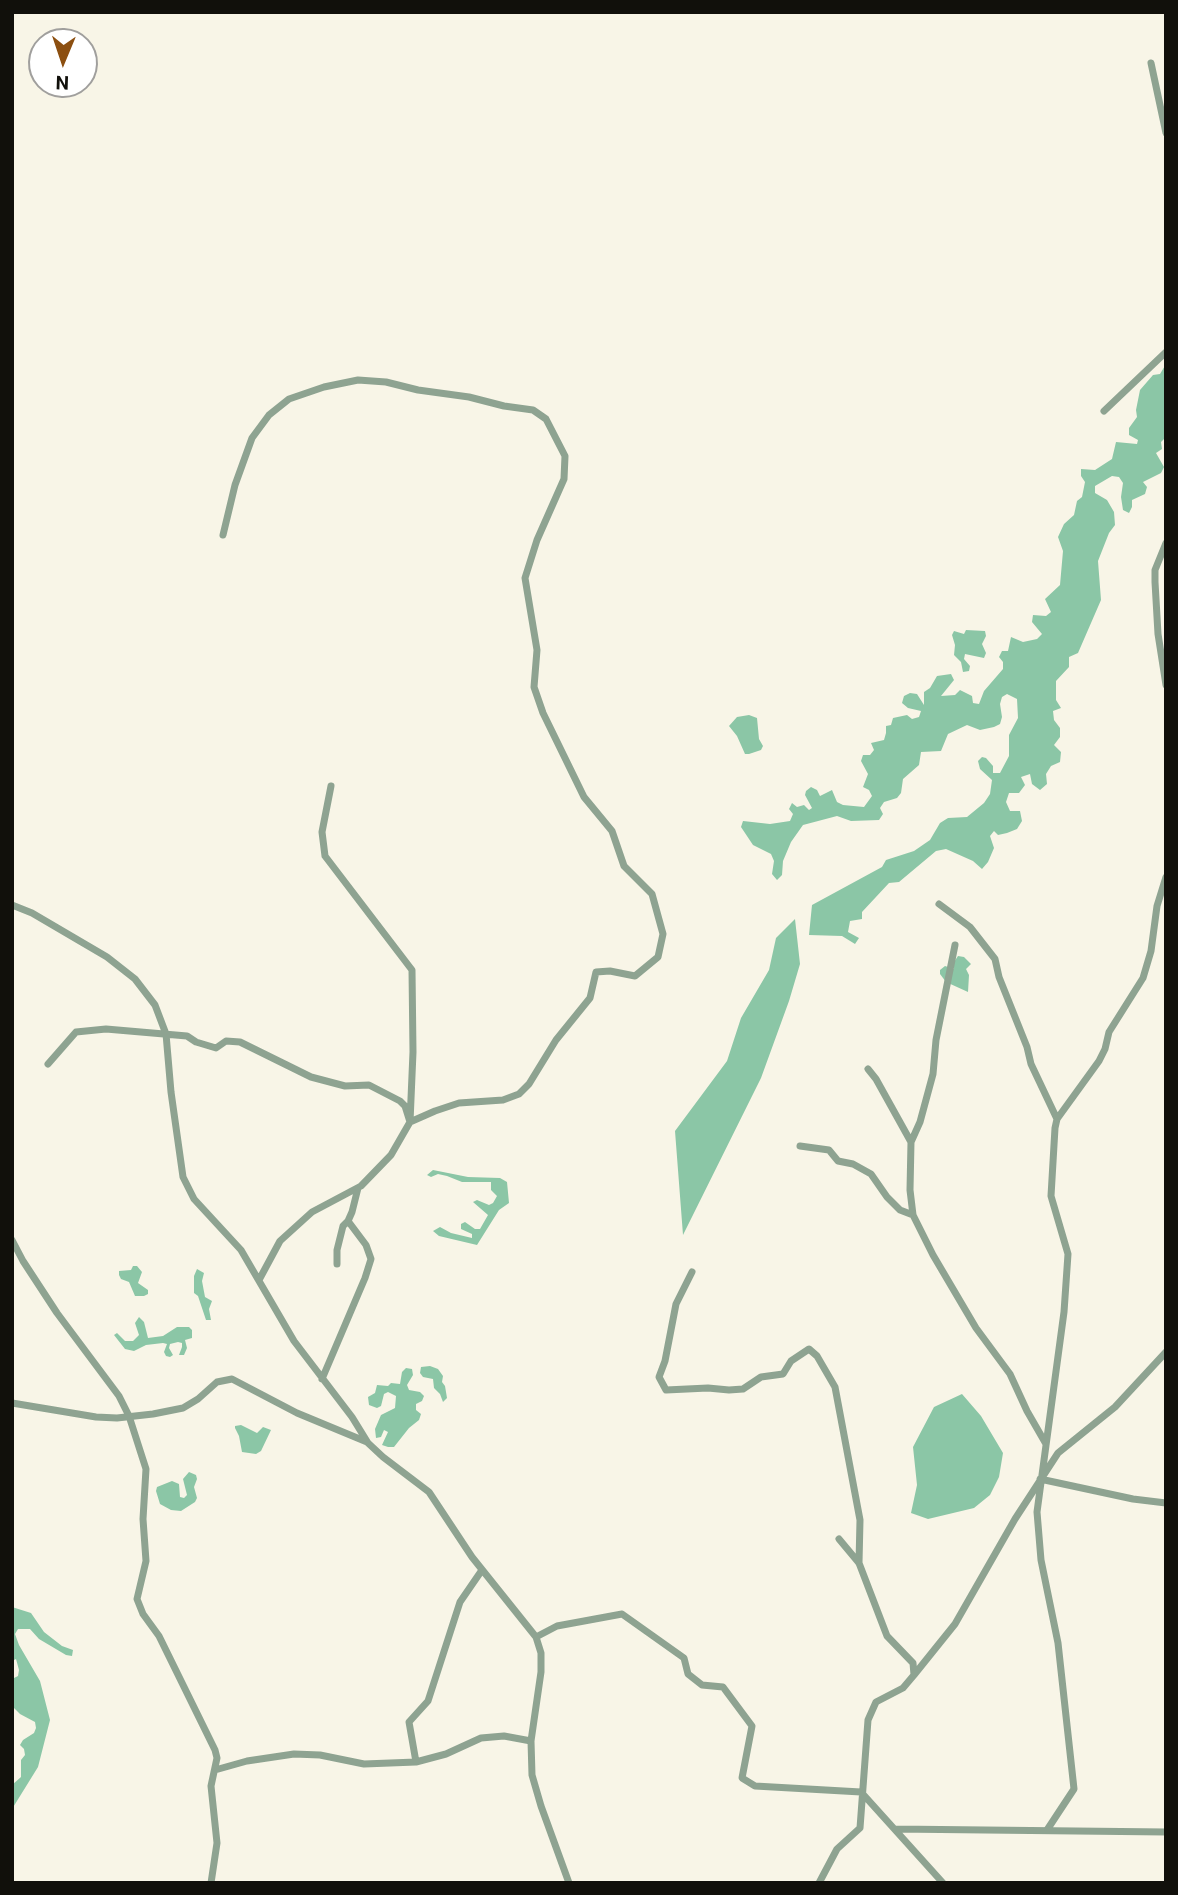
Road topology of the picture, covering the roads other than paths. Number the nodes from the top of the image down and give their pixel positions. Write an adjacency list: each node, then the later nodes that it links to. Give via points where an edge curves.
1 (1151, 64): 2 (street)
2 (1166, 133)
3 (1166, 352): 4 (street)
4 (1104, 411)
5 (223, 535): 17 (street, via 252,438 289,399 324,387 358,380 386,382 533,410 546,419 565,456 564,479 525,578 537,650 534,687 584,797 612,831 624,866 652,894 663,934 658,957 635,975 596,972 590,998 519,1094 503,1100 459,1103)
6 (1166, 543): 7 (street, via 1155,582)
7 (1166, 685)
8 (331, 786): 17 (street, via 322,832 325,856 412,970)
9 (1166, 877): 16 (street, via 1143,978 1109,1032 1099,1061)
10 (939, 904): 16 (street, via 970,927 995,959 1031,1064)
11 (12, 905): 13 (street, via 107,957 135,979 155,1005)
12 (955, 945): 18 (street, via 933,1074)
13 (166, 1034): 14 (street, via 106,1029 76,1032); 17 (street, via 187,1036 216,1048 226,1041 240,1042 311,1077 345,1086 369,1085 400,1101); 26 (street, via 183,1177 194,1199 241,1250)
14 (48, 1064)
15 (868, 1069): 18 (street)
16 (1058, 1119): 32 (street, via 1051,1196 1068,1254)
17 (411, 1122): 20 (street, via 391,1155)
18 (911, 1142): 21 (street)
19 (800, 1146): 21 (street, via 829,1150 838,1161 871,1174 900,1210)
20 (358, 1188): 22 (street); 26 (street, via 312,1212 288,1234)
21 (913, 1215): 32 (street, via 976,1328 1010,1374)
22 (348, 1221): 24 (street, via 343,1226); 28 (street, via 371,1259)
23 (12, 1240): 30 (street)
24 (337, 1264)
25 (692, 1272): 36 (street, via 676,1304 659,1377 666,1391 743,1389 761,1377 783,1374 791,1361 809,1349 817,1356 835,1387 860,1520)
26 (259, 1280): 28 (street)
27 (1166, 1352): 33 (street, via 1115,1407 1058,1453)
28 (322, 1379): 31 (street)
29 (12, 1403): 30 (street, via 96,1417)
30 (129, 1416): 31 (street, via 183,1408 217,1382 232,1379); 42 (street, via 146,1477 142,1519 147,1547 138,1603 200,1717 215,1750)
31 (368, 1443): 37 (street, via 429,1492)
32 (1046, 1444): 33 (street)
33 (1040, 1479): 34 (street); 39 (street, via 955,1624); 45 (street, via 1041,1560 1058,1643 1074,1789)
34 (1166, 1503)
35 (839, 1539): 36 (street)
36 (859, 1563): 39 (street, via 887,1636 913,1663)
37 (482, 1570): 38 (street); 41 (street, via 460,1602 428,1701 409,1721)
38 (536, 1637): 40 (street, via 541,1672); 43 (street, via 556,1626 622,1614 684,1658 688,1674 702,1685 723,1687 752,1726 742,1778 755,1786)
39 (914, 1675): 43 (street, via 903,1688 876,1702 867,1720)
40 (531, 1741): 41 (street, via 504,1735 481,1738); 48 (street, via 532,1775)
41 (416, 1762): 42 (street, via 364,1763 294,1754)
42 (215, 1770): 47 (street, via 211,1786 217,1843)
43 (861, 1792): 44 (street); 49 (street, via 860,1828 837,1849)
44 (895, 1829): 45 (street); 50 (street)
45 (1047, 1830): 46 (street)
46 (1166, 1832)
47 (211, 1883)
48 (569, 1883)
49 (819, 1883)
50 (943, 1883)

